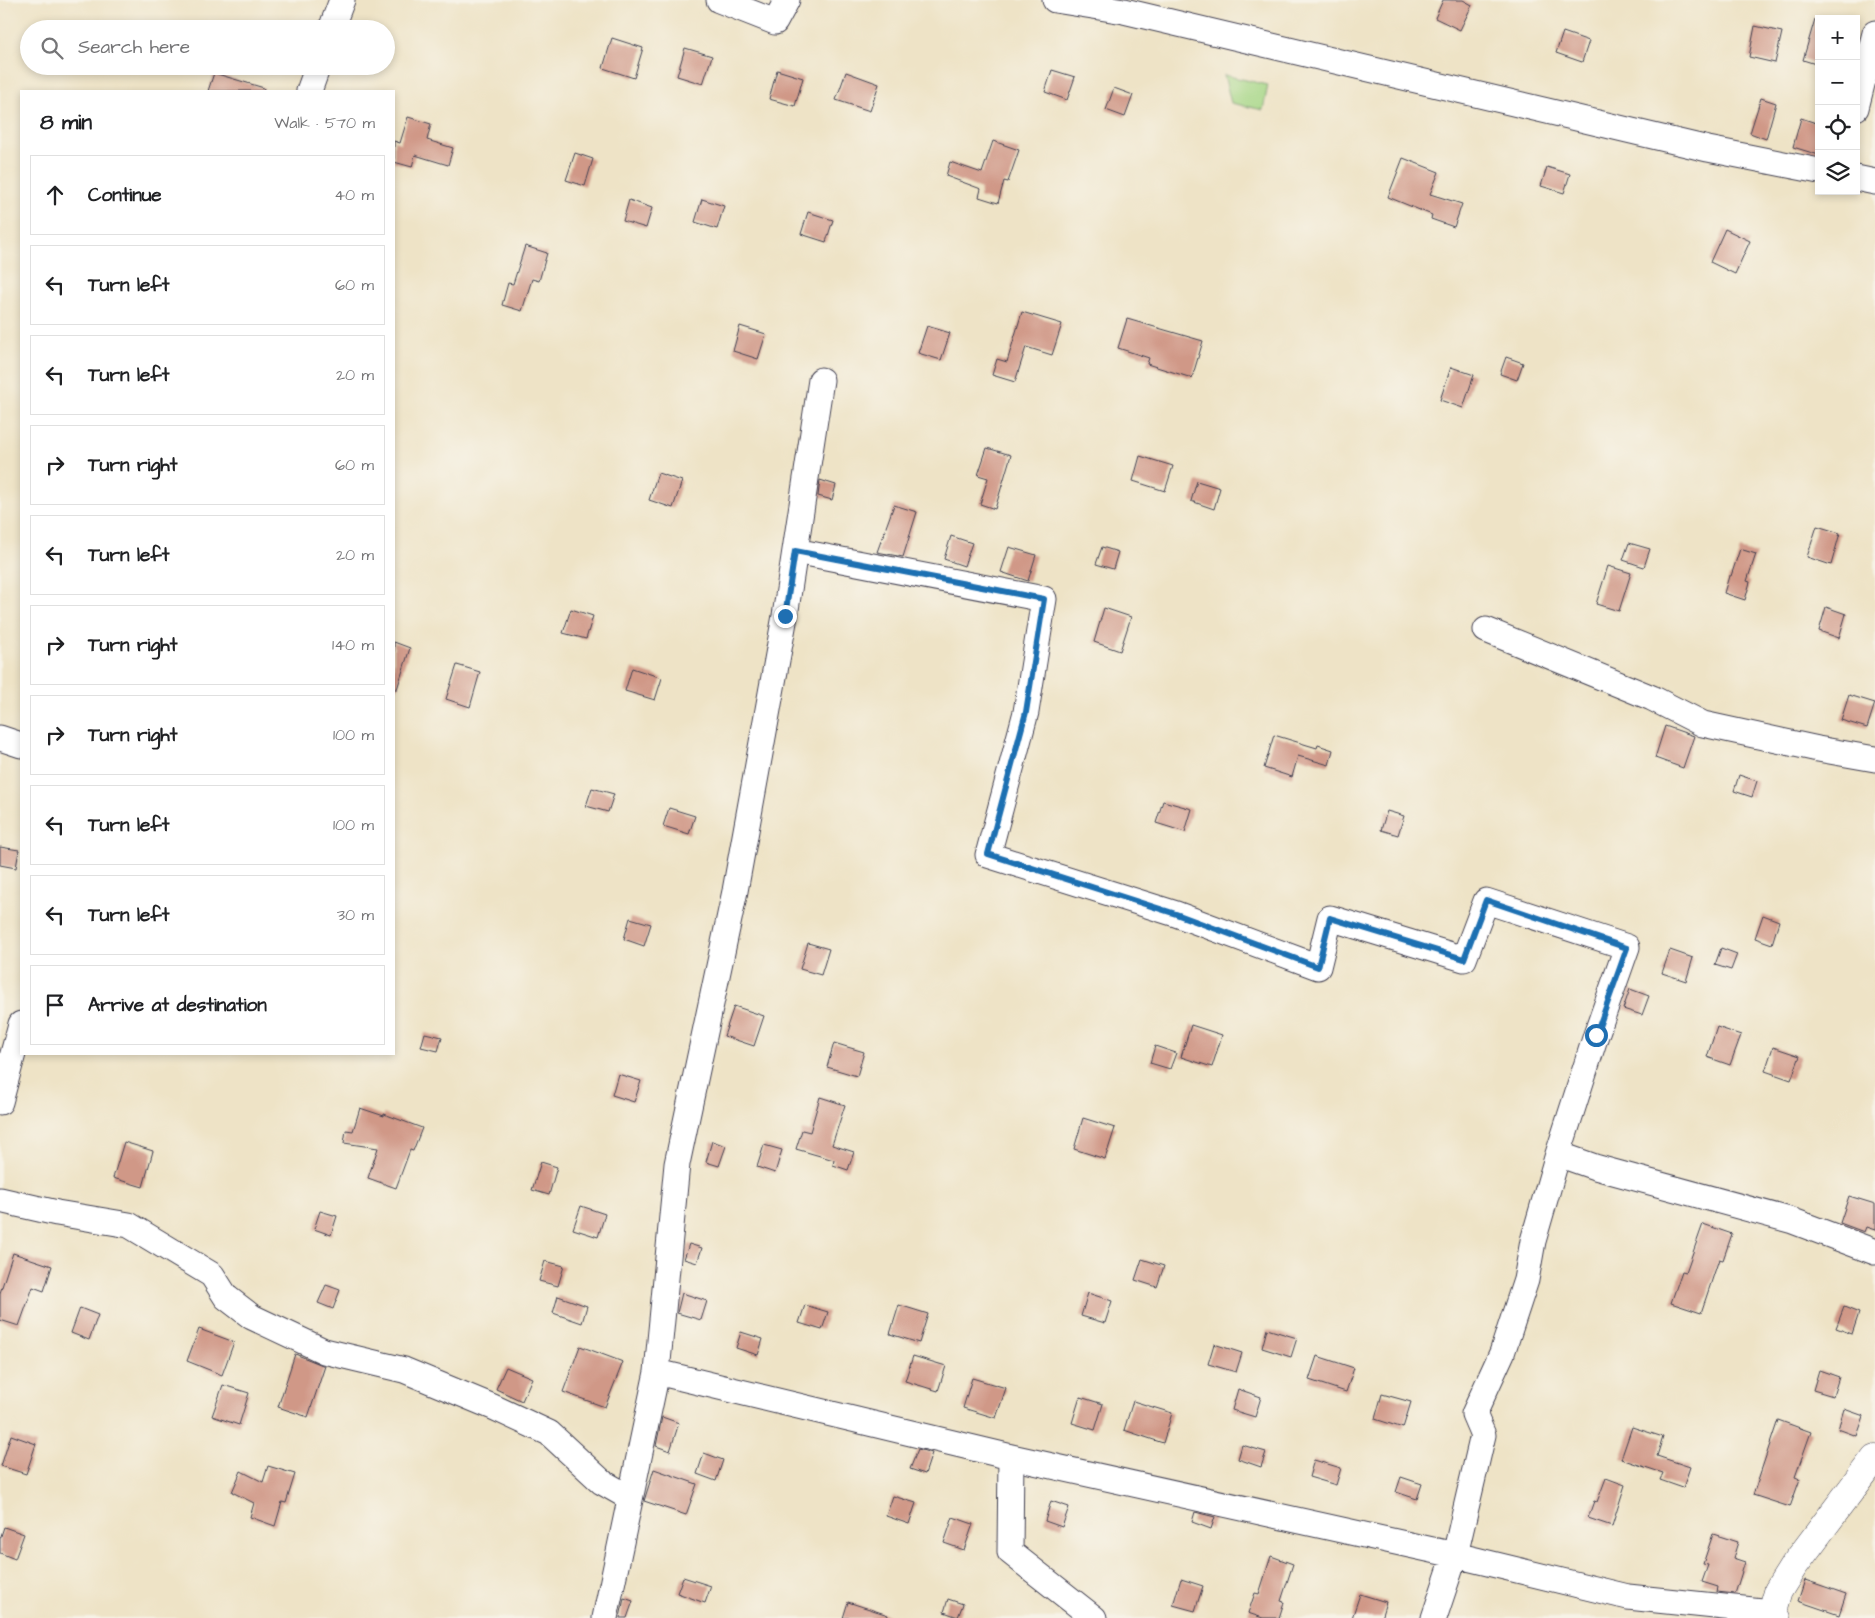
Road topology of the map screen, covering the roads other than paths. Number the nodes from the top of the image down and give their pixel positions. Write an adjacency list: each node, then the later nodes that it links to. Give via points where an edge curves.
1 (342, 0): 5 (street)
2 (719, 0): 3 (street, via 775,22)
3 (787, 0)
4 (1055, 0): 10 (street, via 1124,11 1708,149)
5 (334, 20)
6 (1875, 32): 9 (street)
7 (315, 75): 8 (street)
8 (309, 90)
9 (1857, 105)
10 (1815, 170)
11 (1860, 179): 12 (street)
12 (1875, 182)
13 (821, 380): 14 (street)
14 (795, 551): 21 (street, via 1044,599 1026,712 988,854 1176,914 1318,967 1330,918 1464,959 1486,900 1627,948); 24 (street, via 735,891 677,1164)
15 (1486, 630): 18 (street, via 1652,698 1704,724)
16 (0, 738): 17 (street)
17 (20, 745)
18 (1875, 760)
19 (20, 1028): 20 (street)
20 (0, 1102)
21 (1558, 1154): 23 (street, via 1793,1221); 28 (street, via 1533,1241 1526,1280 1502,1353 1474,1414 1483,1435)
22 (0, 1200): 27 (street, via 129,1225 212,1275 226,1297 252,1317 324,1351 404,1370 549,1433 602,1482)
23 (1875, 1252)
24 (657, 1372): 25 (street); 27 (street)
25 (1011, 1457): 28 (street); 31 (street, via 1010,1552)
26 (1875, 1458): 29 (main road, via 1778,1590)
27 (630, 1498): 30 (street)
28 (1454, 1555): 29 (street, via 1628,1597); 32 (street)
29 (1774, 1615)
30 (605, 1618)
31 (1094, 1618)
32 (1434, 1618)

